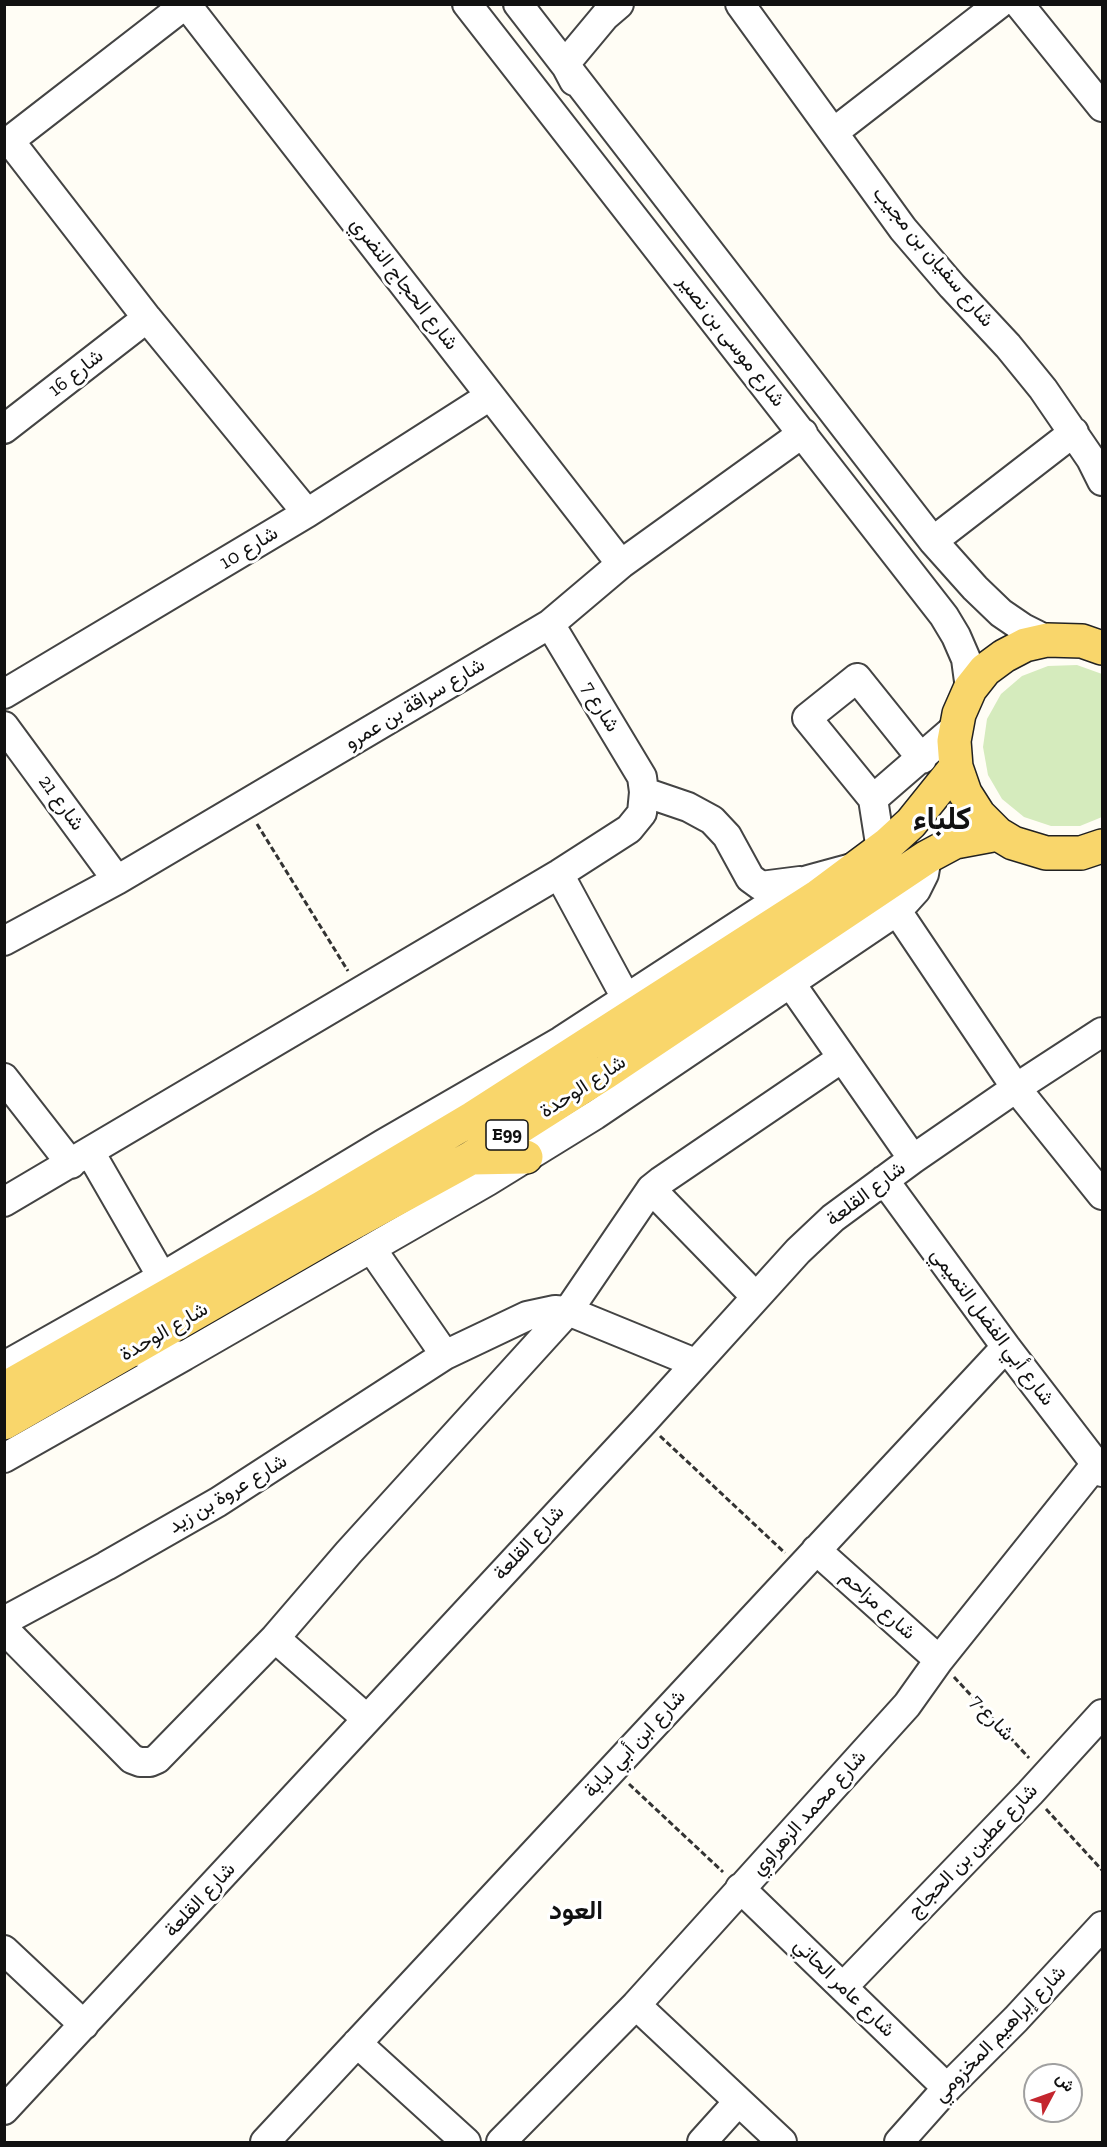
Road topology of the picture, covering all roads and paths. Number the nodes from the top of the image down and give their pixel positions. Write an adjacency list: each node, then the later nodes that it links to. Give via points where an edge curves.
1 (186, 4): 12 (street); 14 (street, شارع الحجاج النضري)
2 (467, 4): 8 (street, شارع موسى بن نصير)
3 (518, 4): 9 (street, شارع موسى بن نصير)
4 (619, 4): 9 (street)
5 (740, 4): 11 (street, شارع سفيان بن مجيب)
6 (999, 4): 11 (street)
7 (1019, 4): 10 (street)
8 (512, 62): 9 (street, via 556,110 574,119 586,103); 17 (street, شارع موسى بن نصير)
9 (565, 64): 20 (street, شارع موسى بن نصير)
10 (1102, 107)
11 (834, 132): 16 (street, شارع سفيان بن مجيب, via 903,229 1008,346)
12 (7, 143): 13 (street)
13 (147, 318): 15 (street, شارع 16); 19 (street)
14 (490, 396): 19 (street, شارع 10); 21 (street, شارع الحجاج النضري)
15 (4, 429)
16 (1074, 432): 18 (street, شارع سفيان بن مجيب); 20 (street)
17 (803, 433): 21 (street, شارع سراقة بن عمرو); 25 (street, شارع موسى بن نصير, via 945,616 966,659)
18 (1102, 481)
19 (307, 513): 26 (street, شارع 10)
20 (933, 541): 23 (street, شارع موسى بن نصير, via 1001,613)
21 (621, 564): 22 (street, شارع سراقة بن عمرو)
22 (550, 624): 31 (street, شارع 7, via 642,777); 33 (street, شارع سراقة بن عمرو)
23 (1047, 640): 24 (main road); 25 (main road, via 1024,645 1004,656 985,670)
24 (1101, 646)
25 (970, 689): 28 (main road)
26 (4, 694)
27 (4, 726): 39 (street, شارع 21)
28 (956, 728): 29 (street); 30 (main road)
29 (922, 759): 32 (street); 32 (street, via 856,678 807,718)
30 (956, 767): 34 (main road, via 969,800); 37 (main road, شارع الوحدة / E99, via 911,823)
31 (645, 792): 38 (street, via 642,813 628,829); 40 (street, via 712,820 727,837 750,878 761,886)
32 (873, 799): 37 (street)
33 (245, 804): 39 (street, شارع سراقة بن عمرو); 44 (path)
34 (998, 834): 35 (main road, via 1046,853); 36 (main road, شارع الوحدة / E99, via 955,842)
35 (1095, 853)
36 (927, 857): 41 (street, via 916,890); 54 (main road, شارع الوحدة / E99)
37 (870, 858): 40 (street); 50 (main road, شارع الوحدة / E99, via 817,897)
38 (559, 874): 44 (street); 45 (street)
39 (117, 880): 42 (street, شارع سراقة بن عمرو)
40 (808, 880): 45 (street)
41 (897, 911): 43 (street); 49 (street)
42 (4, 941)
43 (791, 984): 47 (street); 52 (street)
44 (361, 992): 53 (street)
45 (626, 998): 51 (street, via 561,1041)
46 (1102, 1032): 49 (street, شارع القلعة)
47 (842, 1058): 55 (street); 57 (street)
48 (4, 1078): 53 (street)
49 (1016, 1088): 55 (street, شارع القلعة); 58 (street)
50 (438, 1138): 51 (main road); 70 (main road, شارع الوحدة / E99)
51 (383, 1144): 61 (street)
52 (526, 1157): 54 (main road); 60 (street)
53 (80, 1158): 59 (street); 61 (street)
54 (471, 1158): 65 (main road, شارع الوحدة / E99)
55 (913, 1159): 56 (street, شارع القلعة)
56 (884, 1180): 62 (street, شارع القلعة, via 824,1226); 64 (street, شارع أبي الفضل التميمي)
57 (651, 1190): 62 (street); 63 (street)
58 (1102, 1195)
59 (4, 1202)
60 (371, 1248): 66 (street); 67 (street)
61 (162, 1277): 69 (street)
62 (756, 1297): 68 (street, شارع القلعة)
63 (568, 1311): 66 (street, شارع عروة بن زيد, via 527,1316); 68 (street); 78 (street)
64 (1006, 1347): 74 (street, شارع أبي الفضل التميمي); 75 (street, شارع ابن أبي لبابة)
65 (132, 1351): 67 (street); 72 (main road, شارع الوحدة / E99)
66 (445, 1355): 76 (street, شارع عروة بن زيد, via 218,1502)
67 (184, 1356): 73 (street)
68 (695, 1363): 71 (street, شارع القلعة)
69 (4, 1366)
70 (4, 1389)
71 (644, 1421): 75 (path); 81 (street, شارع القلعة)
72 (4, 1423)
73 (4, 1458)
74 (1099, 1468): 79 (street, شارع محمد الزهراوي)
75 (808, 1559): 79 (street, شارع مزاحم); 82 (street, شارع ابن أبي لبابة)
76 (4, 1621)
77 (4, 1629): 78 (street, via 132,1759 140,1762 157,1759)
78 (274, 1638): 81 (street)
79 (939, 1660): 83 (path, شارع 7); 85 (street, شارع محمد الزهراوي, via 907,1705)
80 (1102, 1714): 83 (street, شارع عطين بن الحجاج)
81 (367, 1719): 90 (street, شارع القلعة)
82 (613, 1769): 85 (path); 91 (street, شارع ابن أبي لبابة)
83 (1037, 1784): 84 (path, شارع 7); 88 (street, شارع عطين بن الحجاج)
84 (1102, 1870)
85 (740, 1888): 88 (street, شارع عامر الحاتي); 89 (street, شارع محمد الزهراوي)
86 (1102, 1926): 92 (street, شارع إبراهيم المخزومي)
87 (4, 1950): 90 (street)
88 (843, 1987): 92 (street, شارع عامر الحاتي)
89 (636, 2005): 93 (street); 98 (street, شارع محمد الزهراوي)
90 (84, 2025): 94 (street, شارع القلعة)
91 (357, 2043): 96 (street, شارع ابن أبي لبابة); 97 (street)
92 (947, 2088): 95 (street, شارع إبراهيم المخزومي)
93 (738, 2102): 99 (street); 100 (street)
94 (4, 2110)
95 (903, 2141)
96 (265, 2142)
97 (466, 2142)
98 (501, 2142)
99 (702, 2142)
100 (782, 2142)

